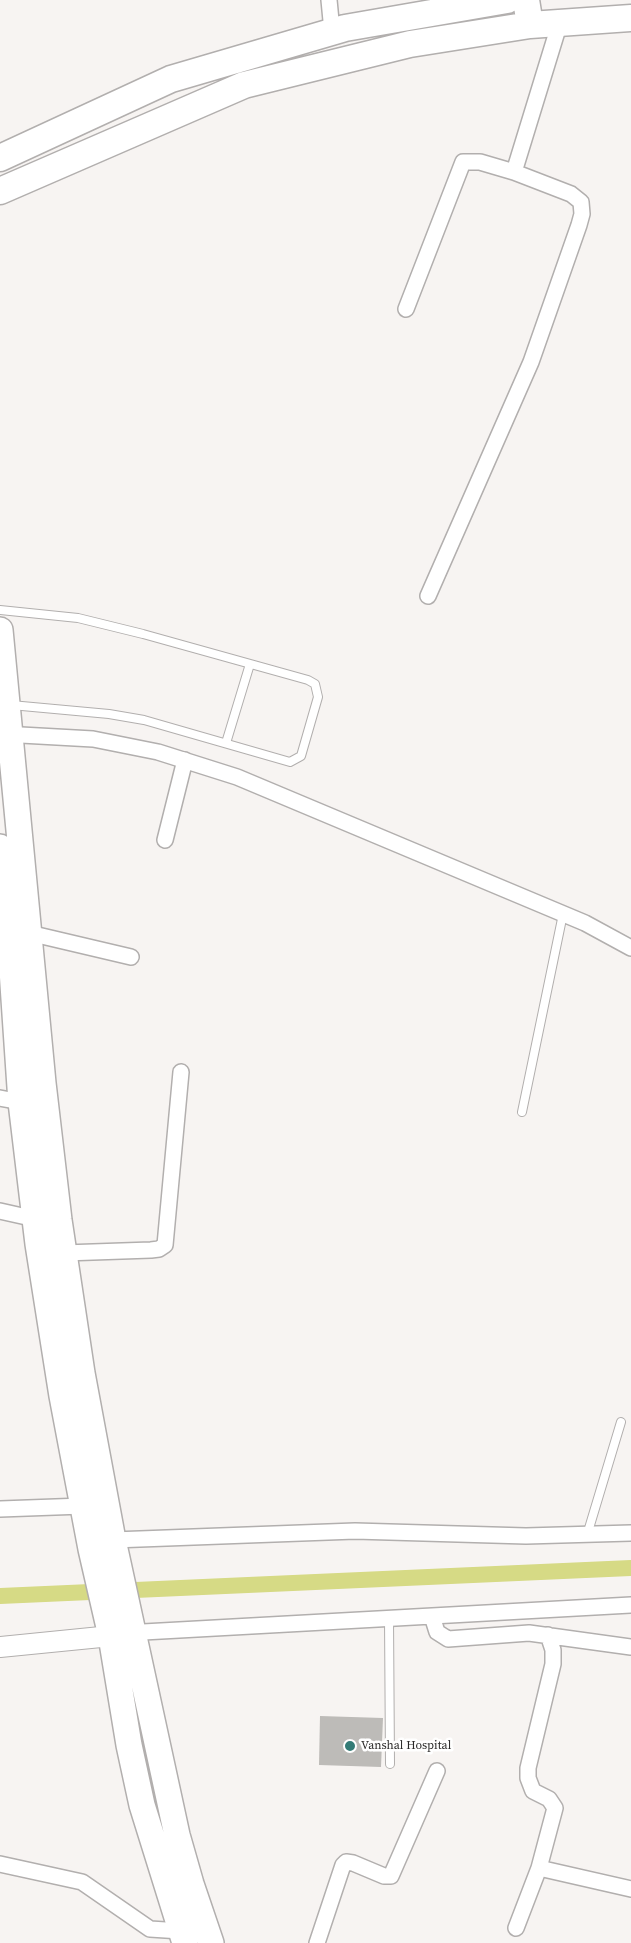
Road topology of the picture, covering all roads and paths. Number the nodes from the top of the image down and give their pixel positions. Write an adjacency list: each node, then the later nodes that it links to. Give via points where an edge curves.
1 (329, 0): 6 (street)
2 (501, 0): 6 (highway)
3 (528, 12): 5 (highway); 9 (highway, via 244,85)
4 (631, 18): 5 (highway)
5 (560, 22): 8 (street)
6 (332, 32): 7 (highway, via 171,79)
7 (0, 158)
8 (514, 172): 10 (street, via 472,161 463,162); 11 (street, via 571,194 581,202 582,214 531,362)
9 (0, 191)
10 (406, 310)
11 (428, 596)
12 (0, 610): 14 (lane, via 102,623)
13 (0, 630): 15 (main road)
14 (250, 664): 17 (lane); 17 (lane, via 315,684 318,697 304,749 296,760 283,760)
15 (6, 704): 16 (main road); 17 (lane, via 126,717)
16 (4, 734): 18 (street, via 93,739); 23 (main road)
17 (226, 743)
18 (184, 760): 19 (street); 22 (street, via 237,776)
19 (165, 840)
20 (0, 847): 21 (main road)
21 (2, 885): 27 (main road)
22 (563, 914): 24 (street); 28 (lane)
23 (30, 933): 25 (street); 30 (main road)
24 (631, 948)
25 (131, 958)
26 (180, 1072): 31 (street, via 165,1245 151,1250)
27 (11, 1100): 30 (main road)
28 (522, 1112)
29 (0, 1211): 30 (street)
30 (48, 1220): 31 (main road); 33 (main road, via 61,1387)
31 (64, 1253): 37 (main road)
32 (621, 1422): 36 (lane)
33 (83, 1506): 34 (street); 37 (main road)
34 (0, 1509)
35 (631, 1533): 36 (street)
36 (587, 1535): 37 (street, via 354,1531)
37 (106, 1544): 41 (main road)
38 (631, 1605): 39 (street)
39 (432, 1616): 40 (street); 42 (street, via 437,1632 448,1639 529,1633)
40 (389, 1618): 41 (street); 45 (lane)
41 (119, 1623): 43 (street); 51 (main road, via 129,1746 142,1805); 52 (main road, via 191,1884)
42 (548, 1635): 44 (street); 48 (street, via 553,1664 528,1768 529,1785 533,1791 549,1799 555,1808)
43 (0, 1647)
44 (631, 1647)
45 (390, 1764)
46 (437, 1771): 53 (street, via 391,1876 350,1862 342,1865)
47 (0, 1864): 51 (street, via 82,1882 150,1929)
48 (539, 1868): 49 (street); 50 (street)
49 (631, 1889)
50 (516, 1928)
51 (183, 1937)
52 (211, 1943)
53 (317, 1943)

